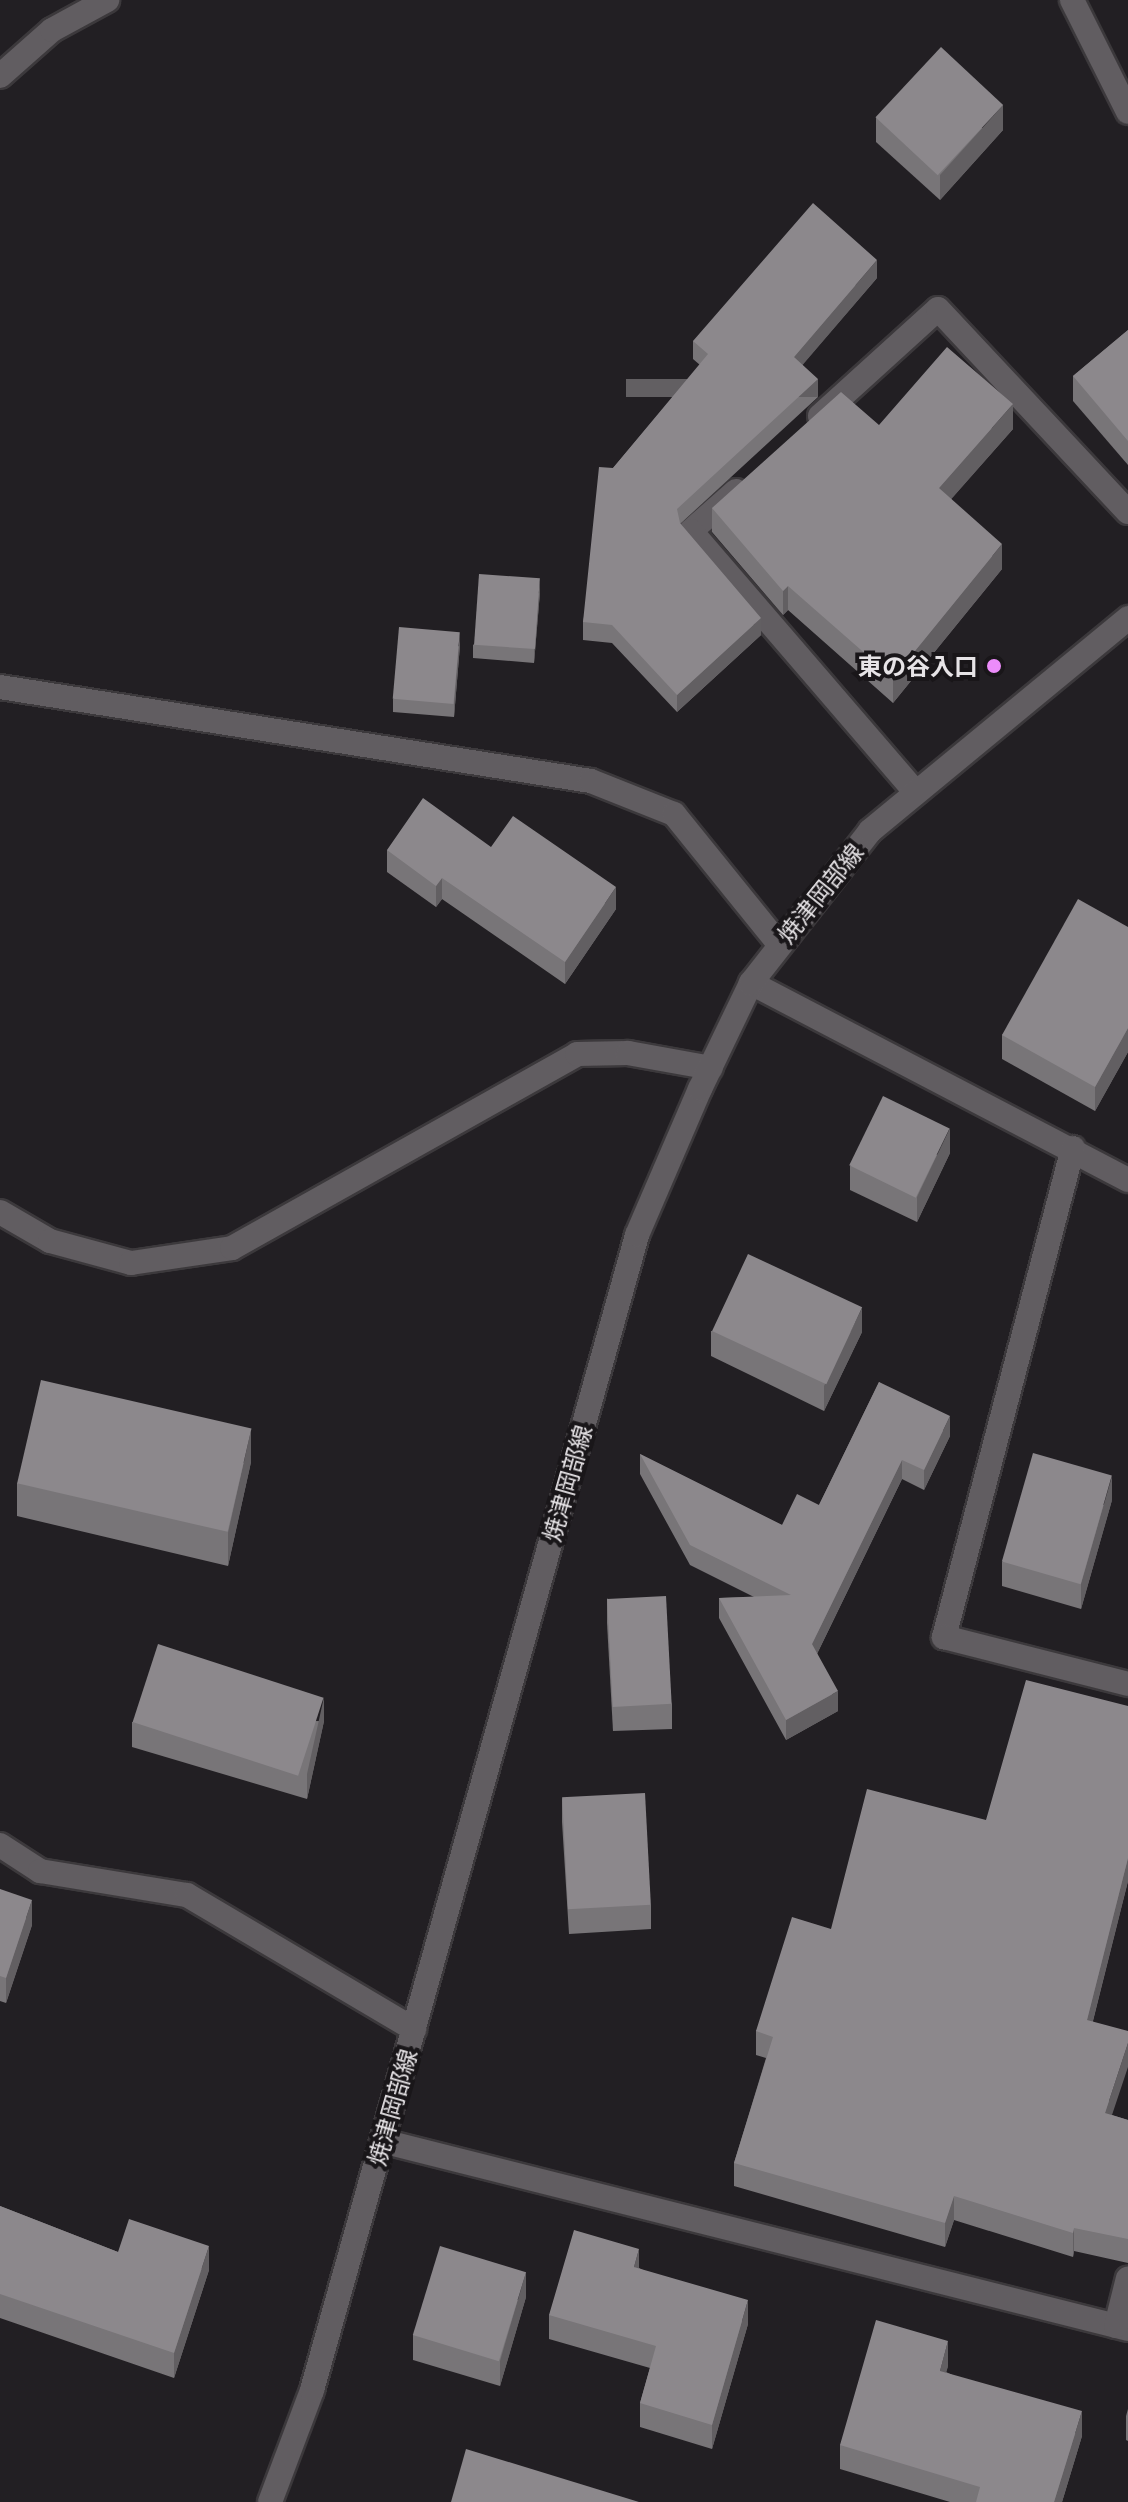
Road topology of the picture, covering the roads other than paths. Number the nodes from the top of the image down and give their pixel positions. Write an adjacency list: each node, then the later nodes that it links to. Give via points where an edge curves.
1 (107, 0): 3 (street, via 52,30)
2 (1072, 0): 4 (street)
3 (0, 76)
4 (1128, 112)
5 (797, 436): 7 (street, via 938,309)
6 (762, 468): 10 (street, via 691,531)
7 (1128, 512)
8 (1128, 618): 10 (street, 焼津岡部線)
9 (0, 687): 11 (street, via 591,781 674,814)
10 (916, 793): 11 (street, 焼津岡部線, via 870,831)
11 (779, 944): 12 (street, 焼津岡部線)
12 (751, 983): 13 (street, 焼津岡部線); 14 (street)
13 (711, 1068): 16 (street, via 628,1053 577,1054 232,1248 131,1263 50,1241); 19 (street, 焼津岡部線, via 637,1235)
14 (1073, 1148): 15 (street); 17 (street, via 944,1637)
15 (1128, 1180)
16 (0, 1212)
17 (1128, 1684)
18 (0, 1845): 19 (street, via 40,1871 187,1895)
19 (414, 2029): 20 (street, 焼津岡部線)
20 (382, 2141): 22 (street); 23 (street, 焼津岡部線, via 312,2390)
21 (1128, 2278): 22 (street)
22 (1122, 2327)
23 (270, 2502)

